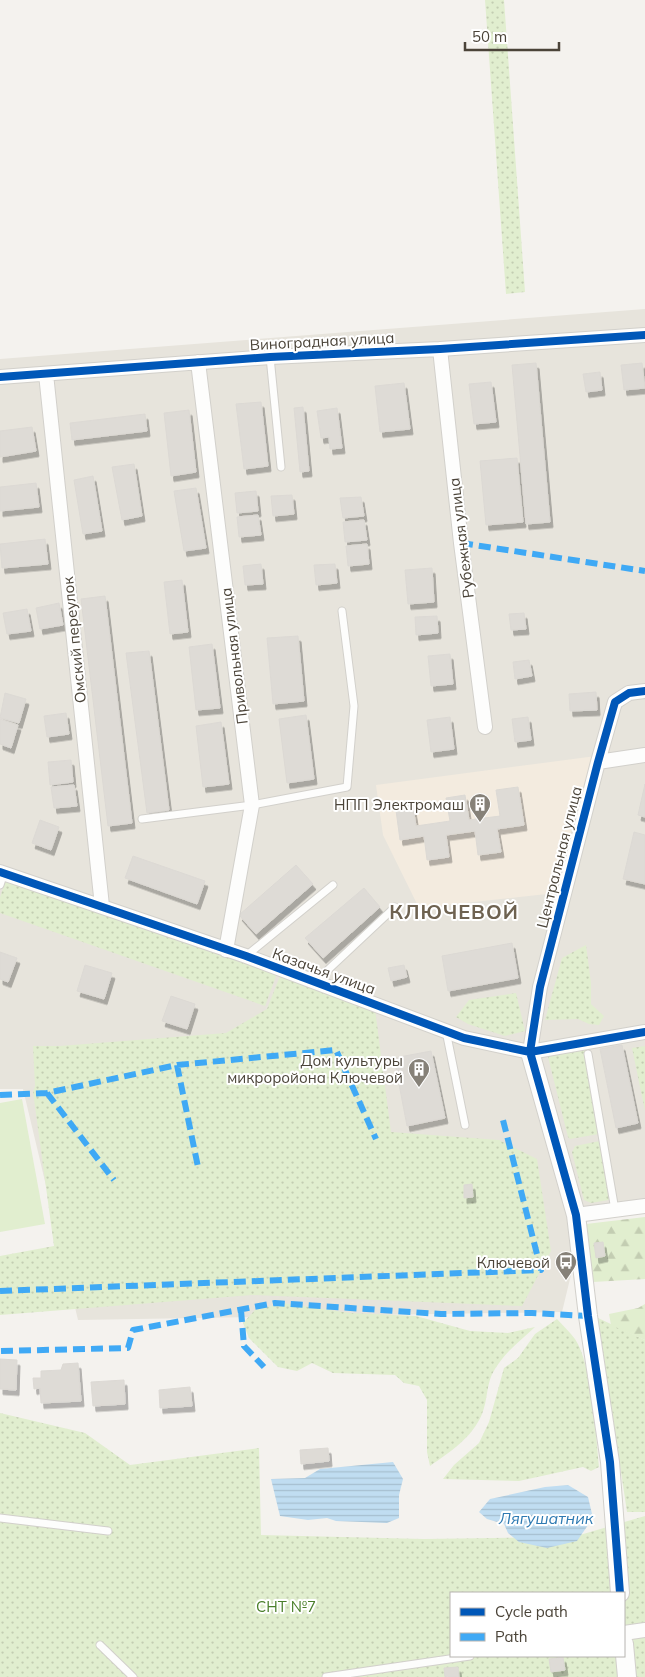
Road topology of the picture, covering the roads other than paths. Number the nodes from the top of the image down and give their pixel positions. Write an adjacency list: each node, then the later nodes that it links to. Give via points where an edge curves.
1 (645, 335): 2 (street, Виноградная улица)
2 (440, 349): 3 (street, Виноградная улица); 10 (street, Рубежная улица)
3 (270, 357): 4 (street, Виноградная улица); 7 (lane)
4 (198, 362): 5 (street, Виноградная улица); 13 (street, Привольная улица)
5 (46, 374): 6 (street, Виноградная улица); 17 (street, Омский переулок)
6 (0, 377)
7 (281, 467)
8 (342, 611): 13 (lane, via 354,706 347,787)
9 (645, 691): 12 (street, Центральная улица, via 629,693 615,702)
10 (485, 727)
11 (645, 755): 12 (street)
12 (598, 762): 24 (street, Центральная улица, via 540,987)
13 (252, 806): 14 (lane); 19 (street, Привольная улица)
14 (142, 818)
15 (1, 877): 17 (street, Казачья улица)
16 (333, 885): 20 (lane)
17 (102, 906): 19 (street, Казачья улица)
18 (395, 907): 21 (lane)
19 (226, 950): 20 (street, Казачья улица)
20 (246, 956): 21 (street, Казачья улица)
21 (315, 982): 22 (street, Казачья улица)
22 (446, 1031): 24 (street, Казачья улица); 26 (lane)
23 (645, 1032): 24 (street, Казачья улица)
24 (530, 1052): 29 (street)
25 (588, 1054): 28 (lane)
26 (465, 1125)
27 (645, 1206): 28 (street)
28 (615, 1210): 29 (street)
29 (576, 1215): 32 (street, via 610,1462)
30 (0, 1518): 31 (lane)
31 (108, 1531)
32 (620, 1592)
33 (645, 1630): 34 (street)
34 (625, 1633)
35 (100, 1645): 38 (lane)
36 (625, 1655): 40 (street)
37 (463, 1657): 39 (lane)
38 (133, 1677)
39 (326, 1677)
40 (627, 1677)

